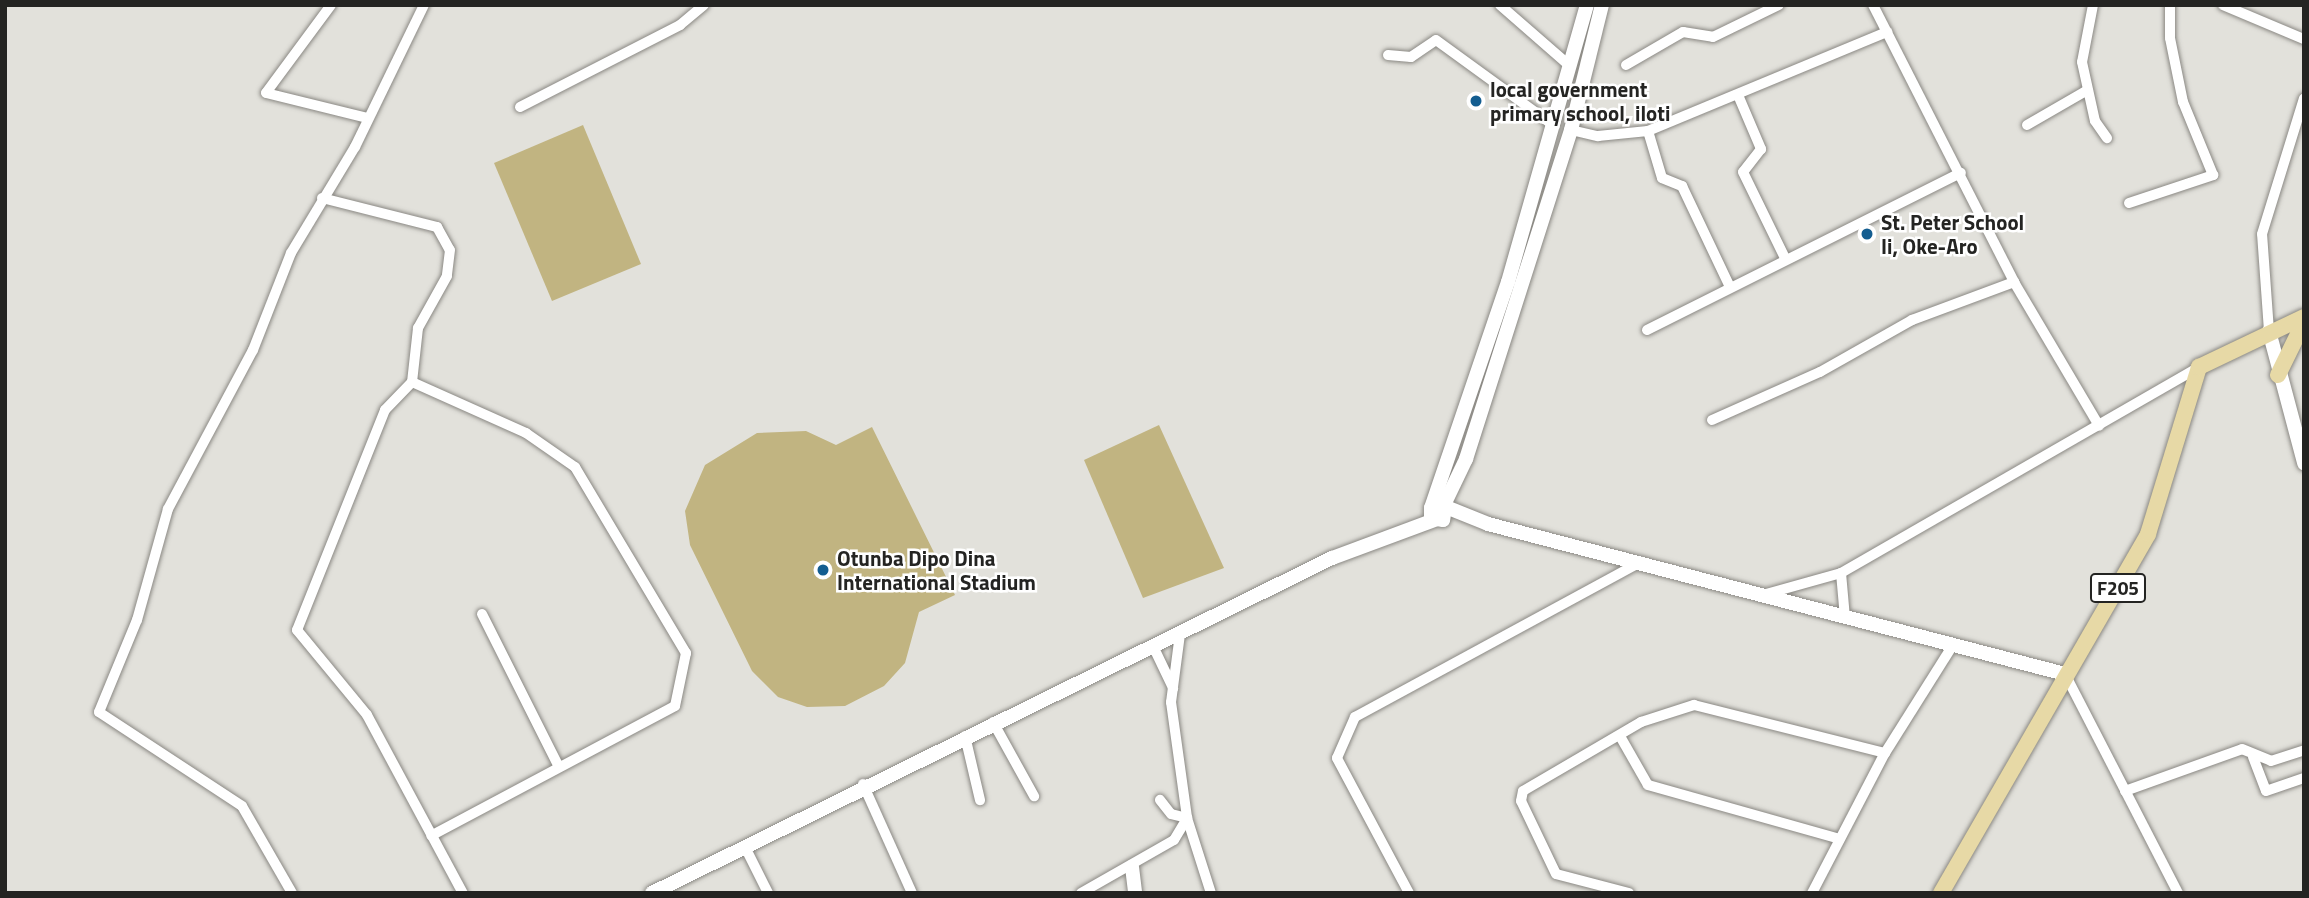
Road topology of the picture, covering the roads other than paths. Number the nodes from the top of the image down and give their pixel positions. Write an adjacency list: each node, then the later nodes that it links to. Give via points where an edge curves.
1 (331, 5): 23 (street, via 265,93)
2 (424, 5): 23 (street)
3 (704, 5): 22 (street, via 680,25)
4 (1500, 5): 18 (street)
5 (1587, 5): 18 (street)
6 (1602, 5): 26 (street)
7 (1779, 5): 17 (street, via 1713,37 1683,32)
8 (1873, 5): 14 (street)
9 (2093, 5): 19 (street, via 2082,62)
10 (2170, 5): 31 (street, via 2170,38 2183,102 2213,176)
11 (2223, 5): 13 (street)
12 (2252, 5): 13 (street)
13 (2245, 15): 15 (street)
14 (1887, 32): 20 (street); 29 (street)
15 (2304, 39)
16 (1388, 55): 24 (street, via 1411,57 1432,39)
17 (1626, 65)
18 (1570, 66): 24 (street)
19 (2086, 91): 25 (street); 28 (street)
20 (1738, 95): 27 (street); 32 (street, via 1760,149 1743,172)
21 (2304, 98): 37 (street, via 2262,234)
22 (520, 107)
23 (368, 118): 30 (street)
24 (1553, 125): 44 (street)
25 (2027, 125)
26 (1571, 130): 27 (street, via 1598,136); 44 (street, via 1466,458)
27 (1648, 131): 34 (street, via 1662,178 1682,186)
28 (2107, 138)
29 (1961, 173): 32 (street); 33 (street)
30 (322, 198): 40 (street, via 437,227 450,250 447,276 418,328); 73 (street, via 262,313 253,351 168,509 137,620 99,712 242,806)
31 (2129, 203)
32 (1785, 258): 34 (street)
33 (2014, 282): 41 (street, via 1912,320 1820,372); 42 (street)
34 (1730, 287): 36 (street)
35 (2304, 320): 37 (main road); 39 (main road)
36 (1647, 330)
37 (2269, 331): 38 (main road); 39 (street)
38 (2199, 367): 42 (street); 53 (main road, F205, via 2148,534)
39 (2278, 375): 43 (street)
40 (412, 382): 61 (street, via 526,433 575,467 686,653 675,706); 69 (street, via 385,410 297,630 367,715)
41 (1712, 420)
42 (2099, 426): 46 (street)
43 (2304, 463)
44 (1439, 513): 45 (street); 50 (street, via 1332,558)
45 (1641, 562): 47 (street); 81 (street, via 1355,717 1337,758)
46 (1840, 573): 47 (street); 49 (street)
47 (1766, 594): 49 (street)
48 (482, 614): 61 (street)
49 (1845, 618): 51 (street)
50 (1181, 634): 52 (street); 54 (street)
51 (1953, 645): 53 (street); 59 (street)
52 (1153, 646): 54 (street); 55 (street)
53 (2065, 674): 64 (street); 84 (main road, F205)
54 (1173, 688): 68 (street)
55 (993, 722): 56 (street); 65 (street)
56 (965, 736): 63 (street); 66 (street)
57 (1620, 736): 59 (street, via 1641,722 1694,705); 70 (street, via 1648,785); 82 (street, via 1535,780 1521,801 1556,874)
58 (2304, 750): 60 (street, via 2271,761)
59 (1885, 753): 70 (street)
60 (2253, 757): 62 (street, via 2266,791); 64 (street, via 2242,749)
61 (559, 767): 69 (street)
62 (2304, 778)
63 (863, 784): 71 (street); 77 (street)
64 (2125, 791): 85 (street)
65 (1034, 796)
66 (980, 800)
67 (1160, 800): 68 (street, via 1171,814)
68 (1187, 818): 72 (street, via 1167,846); 80 (street)
69 (432, 836): 74 (street)
70 (1840, 839): 83 (street)
71 (745, 847): 75 (street); 76 (street)
72 (1132, 867): 78 (street); 79 (street)
73 (292, 893)
74 (463, 893)
75 (652, 893)
76 (768, 893)
77 (912, 893)
78 (1082, 893)
79 (1135, 893)
80 (1211, 893)
81 (1409, 893)
82 (1629, 893)
83 (1812, 893)
84 (1941, 893)
85 (2178, 893)

